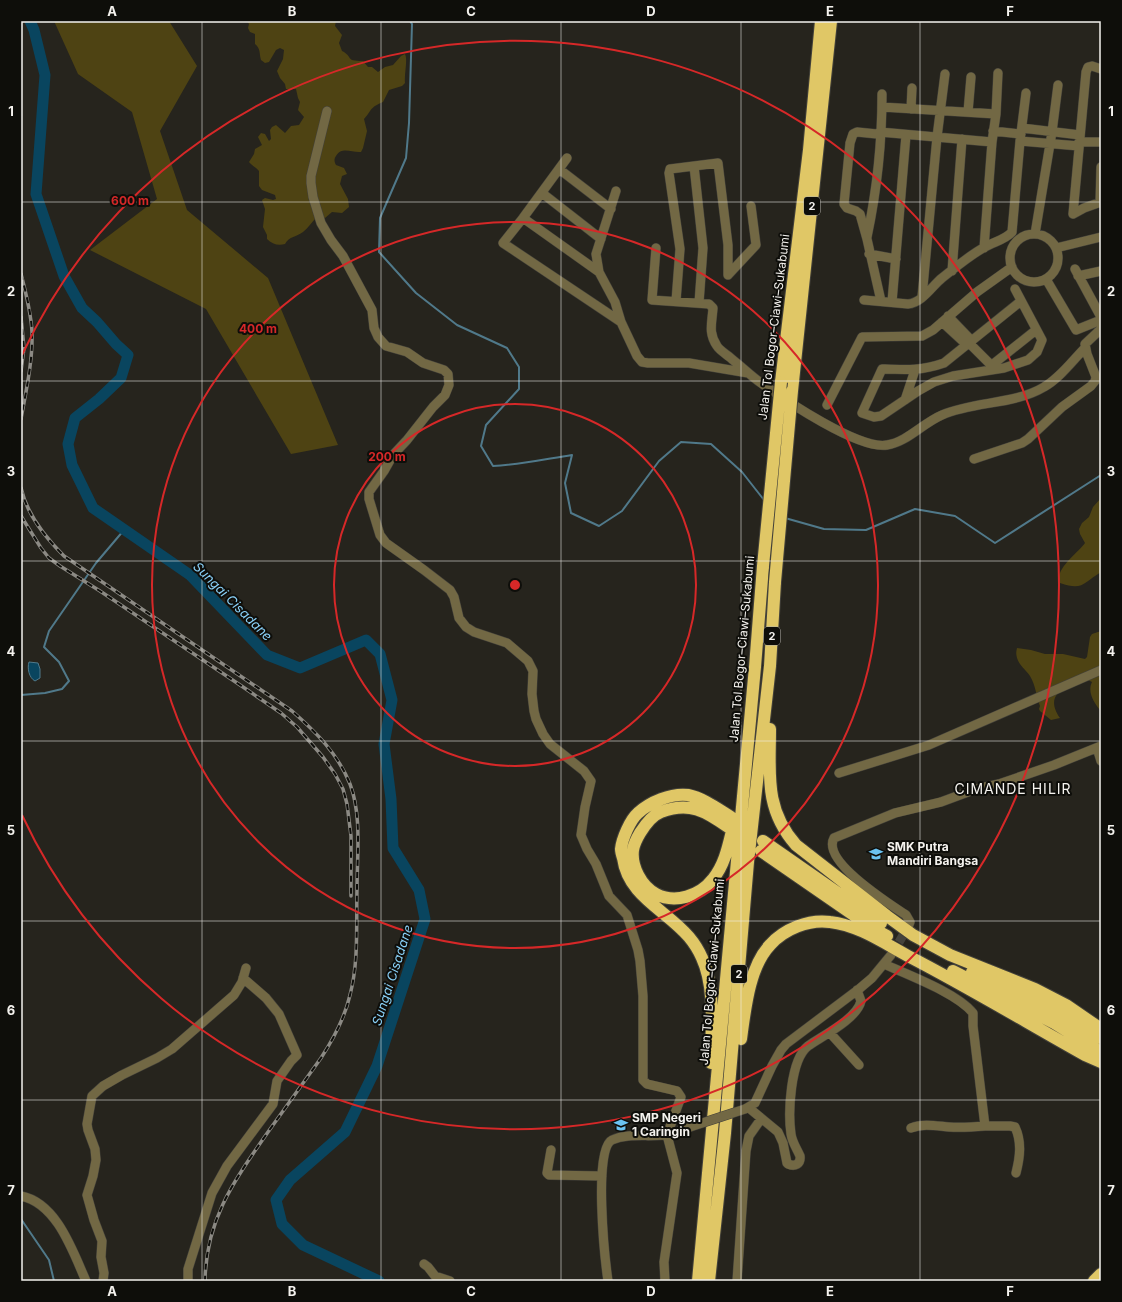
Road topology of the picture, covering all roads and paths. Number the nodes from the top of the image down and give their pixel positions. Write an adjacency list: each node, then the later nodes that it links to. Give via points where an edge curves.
1 (822, 21): 81 (highway, Jalan Tol Bogor–Ciawi–Sukabumi / 2, bridge, via 781,382)
2 (831, 21): 76 (highway, Jalan Tol Bogor–Ciawi–Sukabumi / 2, bridge, via 792,391)
3 (1101, 69): 24 (street, via 1092,66 1086,69)
4 (998, 73): 16 (street)
5 (945, 74): 13 (street)
6 (971, 77): 15 (street)
7 (1058, 85): 19 (street)
8 (912, 88): 12 (street)
9 (1026, 93): 20 (street)
10 (882, 94): 11 (street)
11 (882, 107): 12 (street); 18 (street)
12 (911, 109): 13 (street)
13 (941, 110): 15 (street); 22 (street)
14 (326, 111): 99 (street, via 311,176 313,197 324,228 343,256 372,310 374,328 380,341 390,348 403,351 424,363 444,370 448,376 449,386 445,395 393,455 369,492 368,499 377,527 386,543 450,590 466,627 507,643 528,661 532,671 534,711 543,734 550,744 590,778 581,835 609,896 626,915 638,950 643,996 643,1080 647,1084 677,1091 682,1097)
15 (968, 112): 16 (street)
16 (996, 114): 17 (street)
17 (993, 131): 20 (street); 25 (street)
18 (880, 132): 21 (street); 37 (street, via 857,132 850,139 844,204); 38 (street)
19 (1052, 132): 20 (street); 24 (street); 27 (street)
20 (1021, 134): 27 (street); 45 (street, via 1012,229 1010,234)
21 (906, 135): 22 (street); 48 (street)
22 (937, 137): 23 (street); 55 (street)
23 (962, 139): 25 (street); 50 (street)
24 (1079, 141): 26 (street); 27 (street); 34 (street, via 1072,214)
25 (992, 142): 45 (street)
26 (1101, 142)
27 (1050, 144): 40 (street)
28 (567, 158): 31 (street)
29 (694, 166): 35 (street, via 718,163 728,245 728,275 756,245); 57 (street, via 670,171 680,249); 61 (street, via 703,248)
30 (1101, 167): 34 (street)
31 (559, 169): 33 (street); 36 (street)
32 (616, 192): 36 (street)
33 (542, 193): 39 (street); 42 (street)
34 (1100, 203)
35 (751, 206)
36 (611, 209): 42 (street)
37 (858, 212): 38 (street); 43 (street)
38 (872, 212): 43 (street)
39 (523, 218): 52 (street); 65 (street, via 504,243)
40 (1035, 234): 46 (street, via 1051,241); 49 (street, via 1017,241 1010,258)
41 (1101, 237): 46 (street)
42 (601, 238): 52 (street, via 596,254)
43 (867, 239): 47 (street)
44 (656, 248): 57 (street, via 652,300)
45 (984, 248): 50 (street)
46 (1056, 248): 53 (street, via 1057,265)
47 (869, 254): 48 (street); 58 (street)
48 (896, 259): 60 (street)
49 (1012, 267): 53 (street, via 1016,274 1026,281 1038,282); 63 (street)
50 (952, 271): 55 (street)
51 (1101, 271): 62 (street, via 1076,273)
52 (599, 272): 65 (street, via 615,302)
53 (1046, 279): 64 (street, via 1076,330)
54 (1014, 289): 59 (street)
55 (922, 297): 60 (street, via 912,304)
56 (864, 300): 58 (street)
57 (676, 301): 61 (street)
58 (881, 301): 60 (street)
59 (1021, 301): 67 (street); 68 (street)
60 (892, 302)
61 (699, 303): 72 (street, via 709,304 713,308 710,331 717,347)
62 (1101, 317)
63 (945, 319): 68 (street); 74 (street, via 922,336 862,337)
64 (1101, 320)
65 (621, 322): 72 (street, via 642,362 689,363)
66 (1101, 329): 69 (street, via 1087,341)
67 (1036, 330): 70 (street); 70 (street, via 1042,340 1037,352 1028,360)
68 (969, 343): 70 (street); 71 (street, via 944,363)
69 (1085, 348): 72 (street, via 1053,380 1038,390 1010,399 960,408 933,418 900,441 876,446 864,443 808,414); 75 (street, via 1096,377 1091,386 1057,411 1028,440)
70 (994, 367): 73 (street, via 934,382)
71 (915, 370): 73 (street); 73 (street, via 882,369 862,413 874,417 881,416)
72 (748, 373)
73 (905, 400)
74 (827, 405)
75 (974, 459)
76 (770, 666): 88 (highway, via 770,787 778,816 796,845 913,935 950,955 1042,992); 98 (highway, Jalan Tol Bogor–Ciawi–Sukabumi / 2, via 748,862)
77 (1101, 670): 80 (street, via 929,745)
78 (1099, 747): 79 (street); 82 (street, via 1000,784 937,803 895,812 834,838 836,853 849,872 906,915 910,922)
79 (1101, 761)
80 (839, 773)
81 (744, 780): 100 (highway, Jalan Tol Bogor–Ciawi–Sukabumi / 2); 100 (highway, via 722,865 713,880 698,893 682,898 655,894 643,883 636,870 633,849 642,829 659,812 677,807 691,807 730,822 705,801 688,795 672,796 653,802 637,814 628,828 622,849 624,867 633,886 689,938 702,957 708,974 711,1024)
82 (908, 927)
83 (891, 955): 84 (street)
84 (884, 964): 87 (street, via 872,978); 96 (street, via 938,989 973,1013)
85 (246, 968): 86 (street)
86 (243, 978): 107 (street, via 234,995 172,1049 103,1086 92,1096 87,1124 96,1160 87,1195 95,1226 102,1241); 108 (street, via 266,998 279,1014 297,1055 277,1081 273,1104 227,1166 212,1193 188,1269)
87 (856, 990): 89 (street, via 860,1004); 94 (street, via 786,1044 772,1066 755,1103)
88 (1101, 1029)
89 (830, 1033): 93 (street); 95 (street, via 804,1051 793,1079 790,1095 791,1133 801,1160 798,1164 788,1164 780,1136 773,1127)
90 (1101, 1038): 91 (highway, via 1058,1013 946,959 879,922 762,846 874,929 1054,1024)
91 (1101, 1052)
92 (1101, 1062): 98 (highway, via 864,932 831,922 807,923 777,938 764,951 757,966 748,999)
93 (859, 1065)
94 (747, 1108): 95 (street); 99 (street, bridge)
95 (761, 1119): 114 (street, via 749,1136 746,1151)
96 (985, 1126): 97 (street, via 918,1125); 102 (street, via 1015,1127 1020,1151)
97 (911, 1128)
98 (725, 1133): 113 (highway, Jalan Tol Bogor–Ciawi–Sukabumi / 2)
99 (667, 1135): 103 (street, via 610,1141 605,1148); 111 (street, via 677,1173 664,1262)
100 (711, 1140): 112 (highway, Jalan Tol Bogor–Ciawi–Sukabumi / 2)
101 (551, 1150): 103 (street, via 548,1175)
102 (1016, 1173)
103 (602, 1176): 110 (street, via 602,1216)
104 (21, 1196): 106 (street, via 35,1201 58,1223)
105 (424, 1264): 109 (street, via 435,1276)
106 (86, 1281)
107 (103, 1281)
108 (188, 1281)
109 (450, 1281)
110 (608, 1281)
111 (665, 1281)
112 (698, 1281)
113 (709, 1281)
114 (737, 1281)

